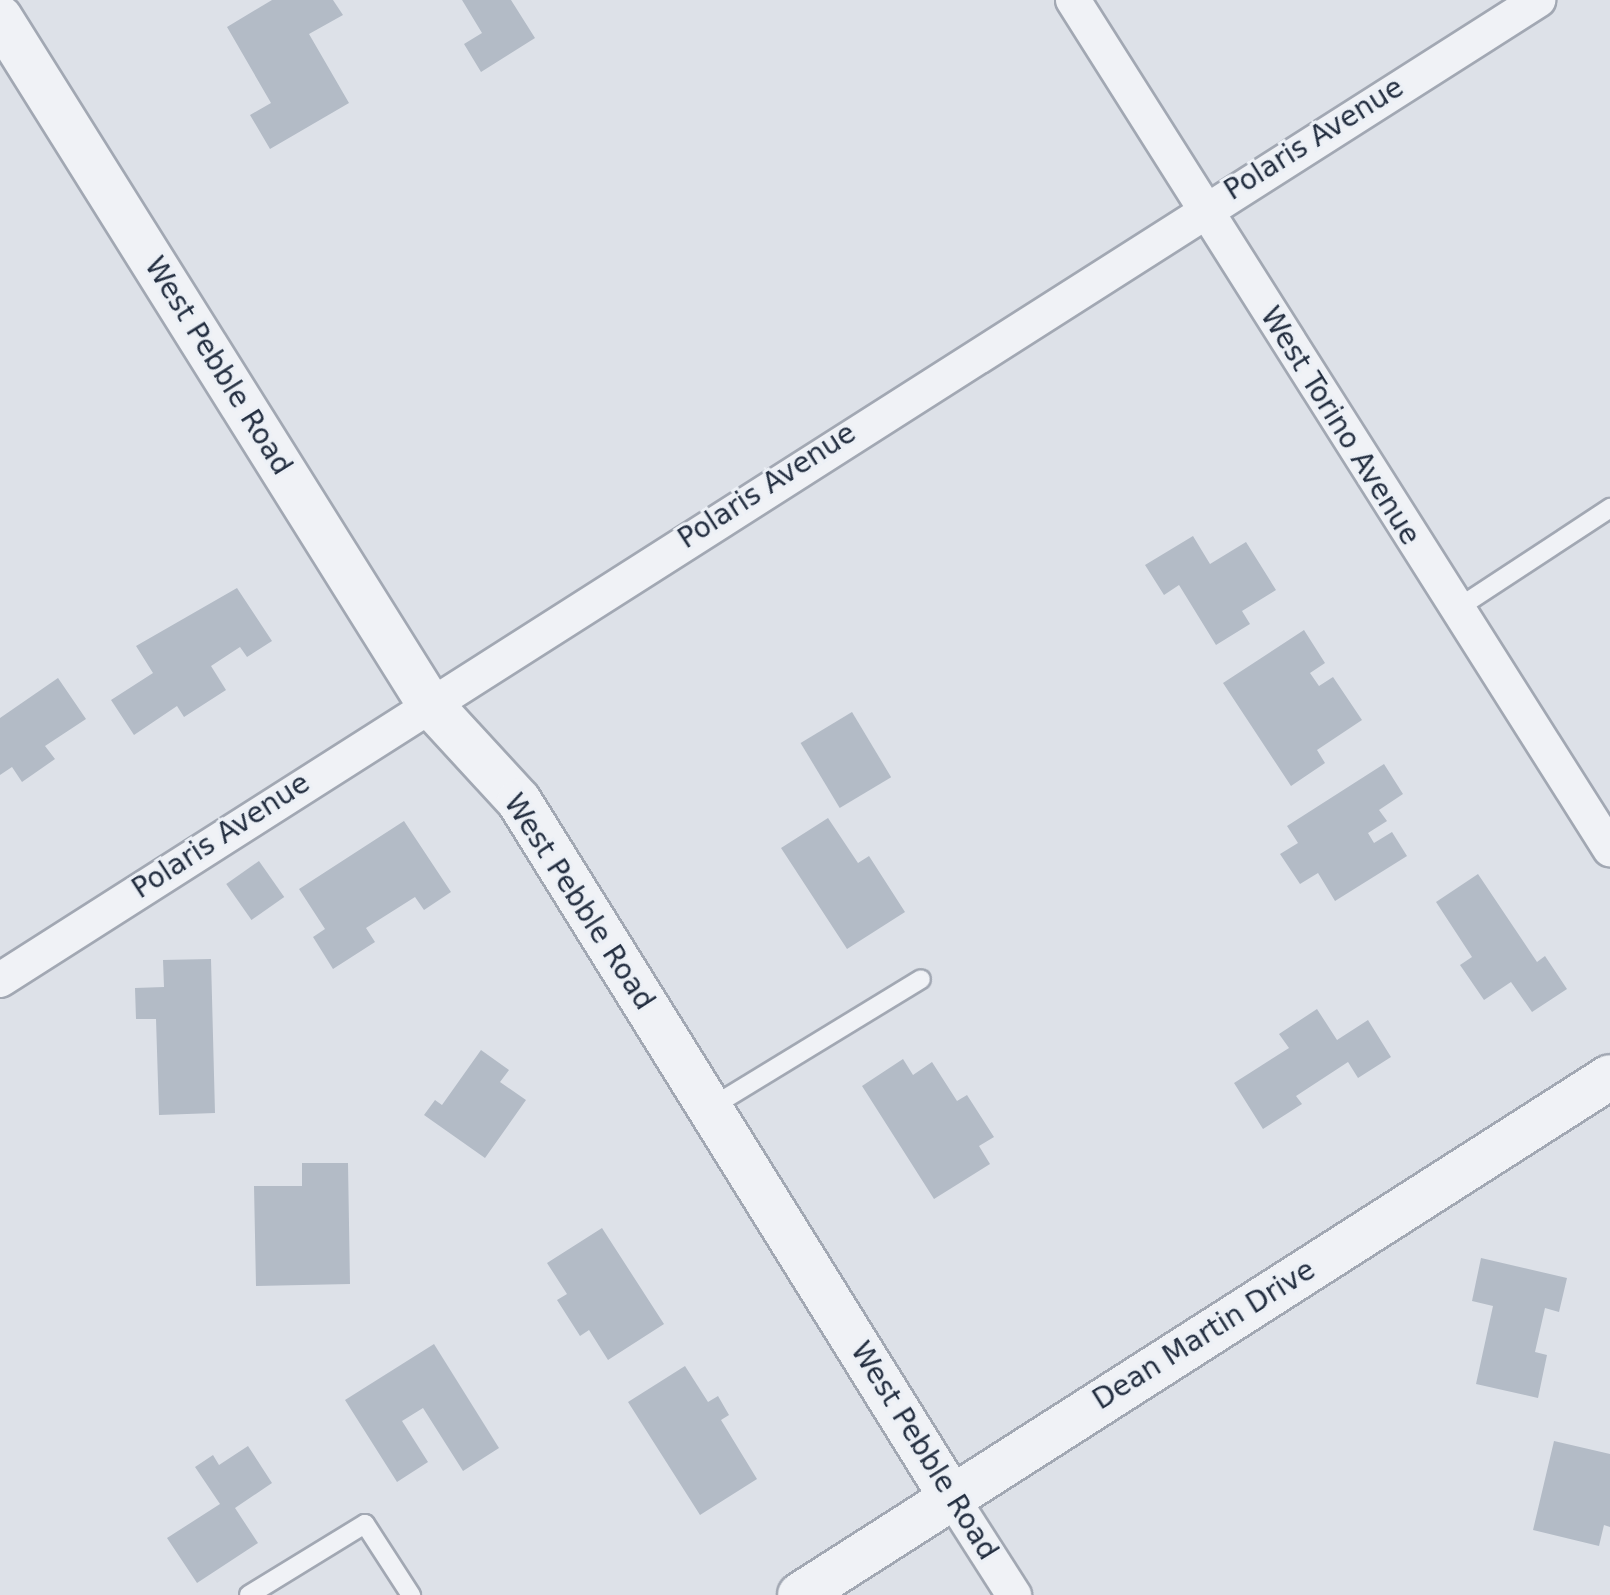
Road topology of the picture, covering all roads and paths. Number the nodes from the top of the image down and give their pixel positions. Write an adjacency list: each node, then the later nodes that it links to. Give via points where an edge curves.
1 (1073, 0): 4 (street, West Torino Avenue)
2 (1538, 0): 4 (street, Polaris Avenue)
3 (0, 18): 7 (street, West Pebble Road)
4 (1203, 207): 6 (street, West Torino Avenue); 7 (street, Polaris Avenue)
5 (1610, 508): 6 (lane)
6 (1455, 610): 8 (street, West Torino Avenue)
7 (428, 702): 10 (street, Polaris Avenue); 12 (street, West Pebble Road, via 519,801)
8 (1610, 849)
9 (921, 979): 12 (lane)
10 (0, 980)
11 (1610, 1077): 13 (street, Dean Martin Drive)
12 (710, 1108): 13 (street, West Pebble Road)
13 (950, 1495): 16 (street, Dean Martin Drive); 17 (street, West Pebble Road)
14 (249, 1595): 15 (lane, via 365,1524)
15 (411, 1595)
16 (800, 1595)
17 (1014, 1595)

